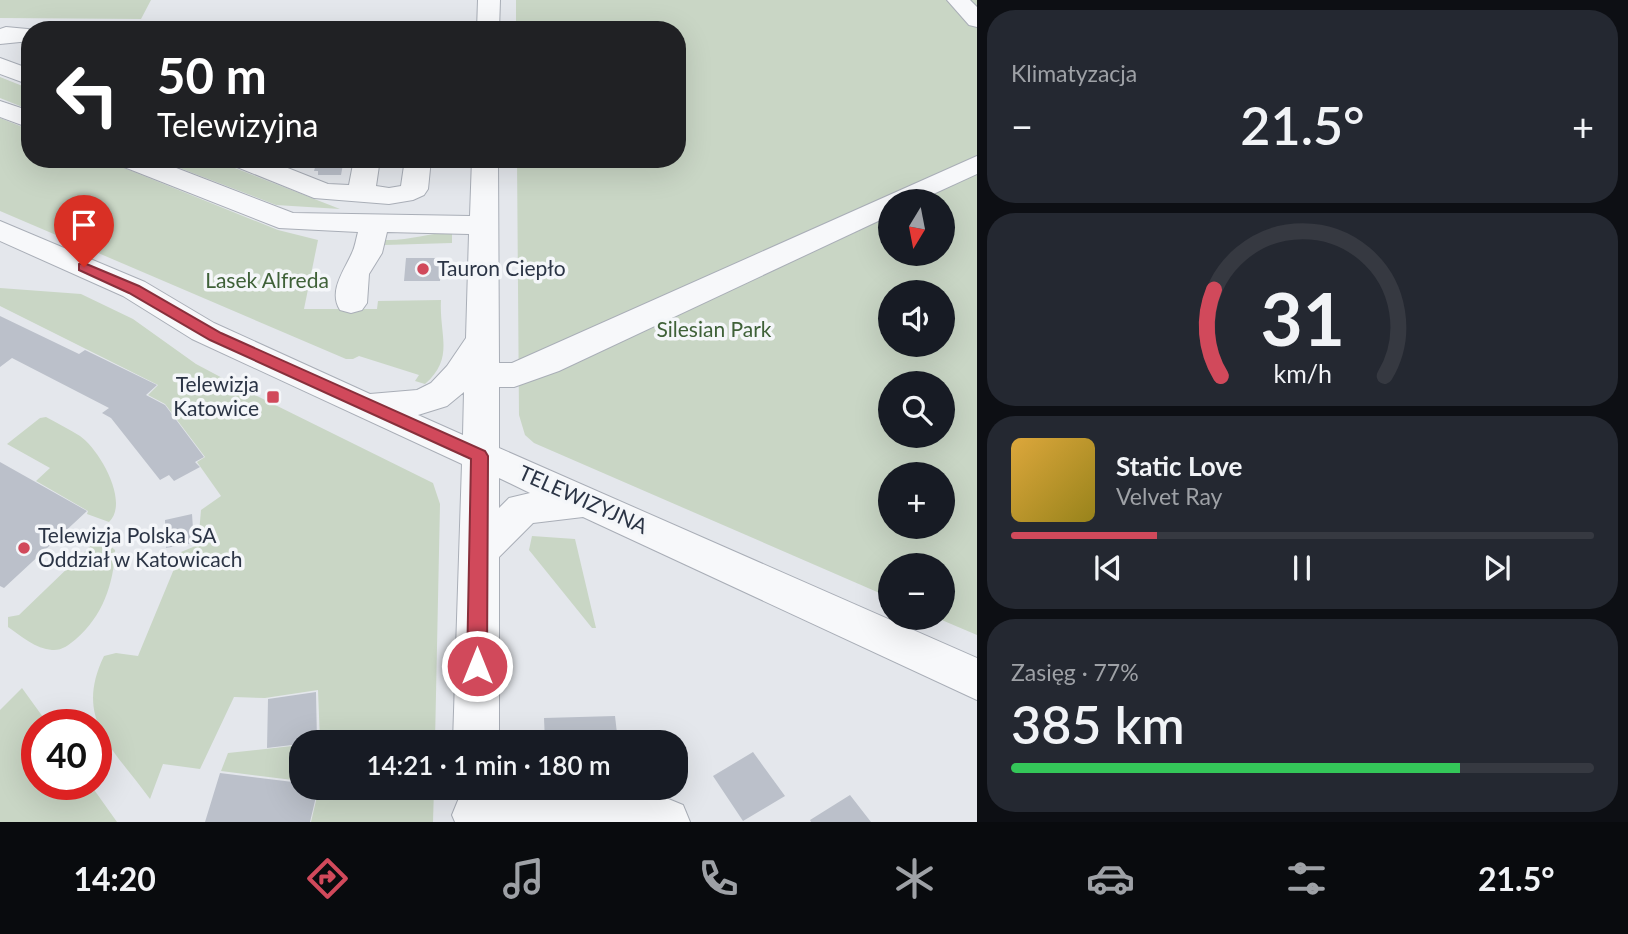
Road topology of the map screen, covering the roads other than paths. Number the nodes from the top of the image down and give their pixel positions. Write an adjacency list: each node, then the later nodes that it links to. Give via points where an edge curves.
1 (489, 0): 4 (street)
2 (958, 0): 3 (street)
3 (977, 20)
4 (488, 21)
5 (21, 34): 6 (street)
6 (0, 37)
7 (21, 54): 8 (street)
8 (4, 67): 9 (street)
9 (21, 74)
10 (0, 108): 11 (street)
11 (21, 116)
12 (977, 164): 18 (street)
13 (150, 168): 19 (street, via 276,219 305,224)
14 (264, 168): 19 (street)
15 (366, 168): 19 (street, via 362,189)
16 (416, 168): 19 (street, via 412,192)
17 (485, 168): 21 (street)
18 (922, 189)
19 (374, 209): 21 (street); 23 (street, via 367,253 354,274)
20 (878, 210): 25 (street, via 547,363 514,374)
21 (485, 225): 24 (street)
22 (0, 230): 26 (street, TELEWIZYJNA, via 134,289 203,331)
23 (351, 303)
24 (482, 339): 25 (street); 26 (street, via 439,394)
25 (481, 375): 27 (street)
26 (368, 407): 27 (street, TELEWIZYJNA)
27 (480, 456): 28 (street, TELEWIZYJNA); 29 (street)
28 (586, 501): 29 (street, via 523,509); 30 (street, TELEWIZYJNA)
29 (477, 553): 31 (street)
30 (977, 679)
31 (476, 730)
32 (476, 808): 33 (street)
33 (665, 822)

